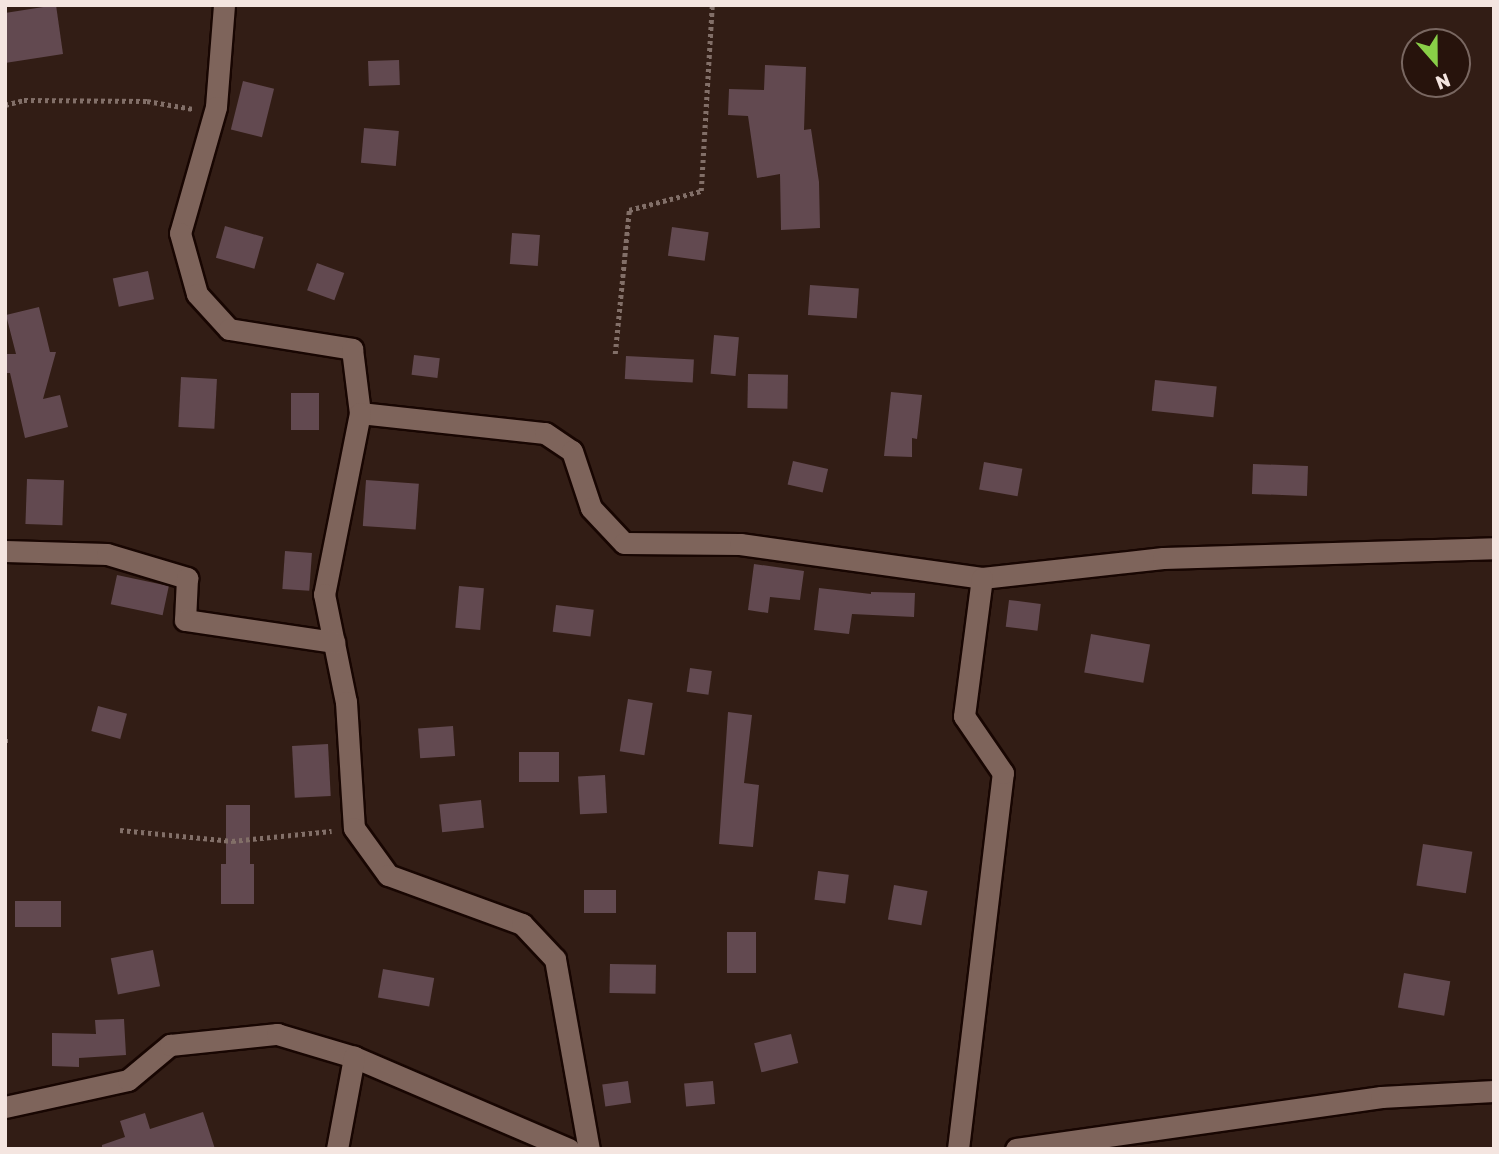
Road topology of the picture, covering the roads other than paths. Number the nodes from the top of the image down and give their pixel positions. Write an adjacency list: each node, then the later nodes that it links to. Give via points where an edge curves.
1 (224, 5): 2 (street, via 215,113 180,233 197,294 229,329 352,349)
2 (360, 413): 5 (street, via 545,433 572,451 591,508 624,543 740,544); 6 (street, via 324,594)
3 (1494, 548): 5 (street, via 1163,558)
4 (5, 551): 6 (street, via 107,554 187,578 184,620)
5 (982, 578): 14 (street, via 964,716 1003,773)
6 (334, 642): 13 (street, via 346,702 354,828 388,875 523,924 555,958)
7 (354, 1057): 9 (street, via 277,1034 170,1045 128,1080); 11 (street); 12 (street)
8 (1494, 1091): 10 (street, via 1381,1097)
9 (5, 1107)
10 (1150, 1138): 15 (street)
11 (337, 1149)
12 (569, 1149)
13 (589, 1149)
14 (958, 1149)
15 (1016, 1149)

